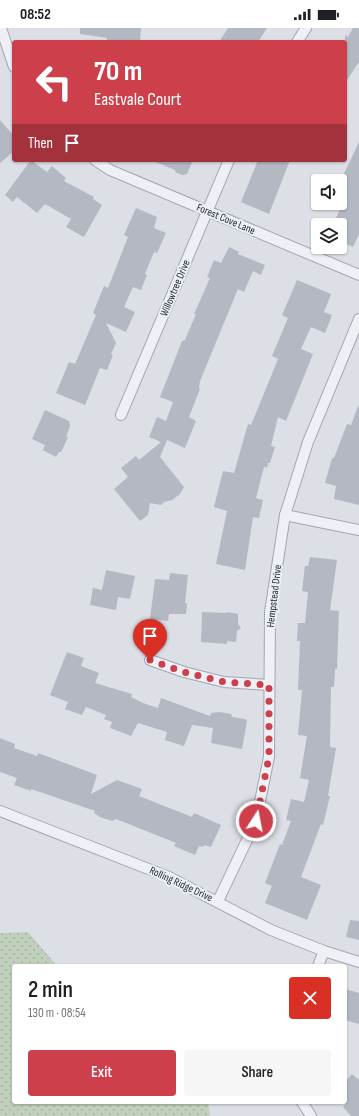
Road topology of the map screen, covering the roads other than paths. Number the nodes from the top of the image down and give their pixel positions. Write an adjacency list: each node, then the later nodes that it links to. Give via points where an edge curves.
1 (1, 28): 4 (street)
2 (306, 28): 3 (street)
3 (298, 40)
4 (12, 61)
5 (98, 162): 7 (street, Forest Cove Lane, via 110,170)
6 (228, 162): 7 (street, Willowtree Drive)
7 (207, 211): 8 (street, Forest Cove Lane); 10 (street, Willowtree Drive)
8 (359, 275)
9 (359, 319): 11 (street, Hempstead Drive, via 308,442)
10 (121, 415)
11 (285, 515): 12 (street); 14 (street, Hempstead Drive, via 270,612)
12 (359, 530)
13 (150, 660): 14 (street, via 224,682)
14 (269, 685): 16 (street, Hempstead Drive, via 269,757 256,821)
15 (0, 811): 16 (street, Rolling Ridge Drive, via 169,877)
16 (218, 901): 17 (street, Rolling Ridge Drive, via 272,930)
17 (324, 951): 18 (street, Rolling Ridge Drive); 19 (street)
18 (359, 962)
19 (319, 964)
20 (303, 1104): 21 (street)
21 (310, 1116)

